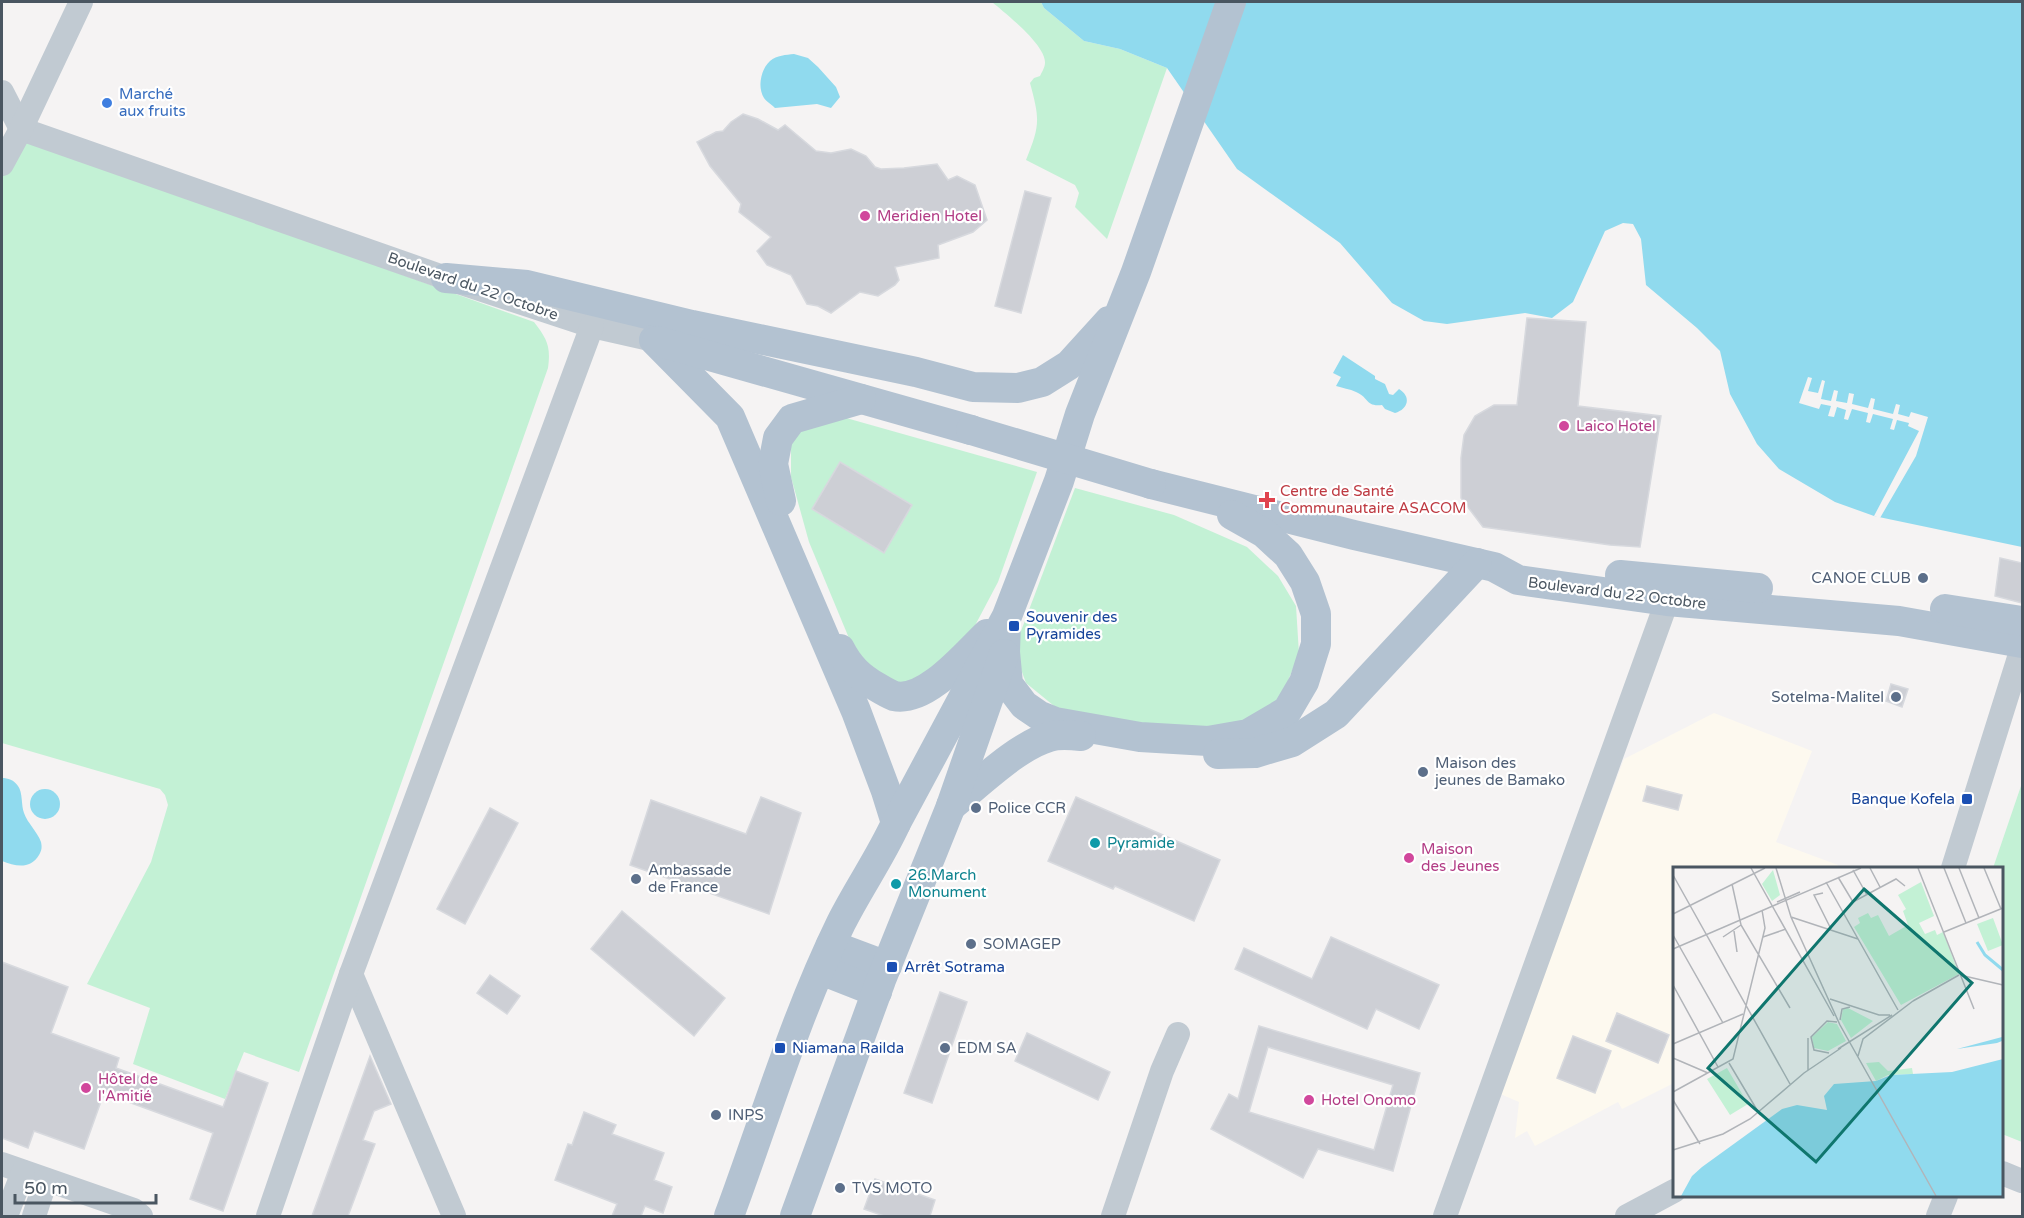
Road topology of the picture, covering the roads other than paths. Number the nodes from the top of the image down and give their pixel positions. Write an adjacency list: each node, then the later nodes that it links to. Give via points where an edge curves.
1 (81, 2): 4 (street)
2 (1231, 2): 7 (main road)
3 (2, 92): 4 (street)
4 (21, 129): 5 (street); 6 (street, Boulevard du 22 Octobre)
5 (2, 164)
6 (446, 278): 7 (main road, via 527,285 973,387 1018,388 1042,382 1069,365 1108,322); 8 (street, Boulevard du 22 Octobre)
7 (1131, 283): 14 (main road)
8 (592, 326): 9 (street, Boulevard du 22 Octobre); 23 (street)
9 (654, 340): 10 (main road, Boulevard du 22 Octobre); 20 (main road, via 730,417 856,711)
10 (861, 399): 11 (main road, Boulevard du 22 Octobre, bridge); 14 (main road, via 792,418 778,438 773,464 778,494 808,574 848,664 862,679 894,696 910,695 942,678)
11 (1151, 484): 12 (main road, Boulevard du 22 Octobre); 18 (main road, via 1232,515 1264,533 1288,555 1305,582 1316,614 1316,645 1304,682 1287,711 1248,734 1208,741 1140,737 1055,722 1024,705 1008,684)
12 (1486, 565): 13 (main road, Boulevard du 22 Octobre, via 1518,580); 15 (main road, via 1521,563 1900,601); 19 (main road, via 1336,714 1292,742 1255,753 1201,754 1080,735 1050,736 1015,755)
13 (1667, 602): 16 (main road, Boulevard du 22 Octobre, via 1899,621); 40 (street)
14 (1006, 616): 18 (main road); 20 (main road)
15 (2022, 621)
16 (2022, 643)
17 (2022, 648): 21 (street)
18 (1005, 652): 19 (main road)
19 (951, 806): 24 (main road)
20 (896, 823): 22 (main road)
21 (1953, 867)
22 (826, 958): 24 (main road); 37 (main road)
23 (351, 974): 32 (street); 36 (street)
24 (882, 979): 38 (main road)
25 (1178, 1034): 39 (street)
26 (12, 1168): 28 (street); 33 (street)
27 (2003, 1174): 29 (street)
28 (46, 1180): 34 (street); 35 (street, via 134,1210)
29 (2022, 1181)
30 (1673, 1192): 41 (street)
31 (1946, 1197): 42 (street)
32 (449, 1212)
33 (6, 1216)
34 (34, 1216)
35 (141, 1216)
36 (268, 1216)
37 (729, 1216)
38 (795, 1216)
39 (1113, 1216)
40 (1445, 1216)
41 (1627, 1216)
42 (1938, 1216)

